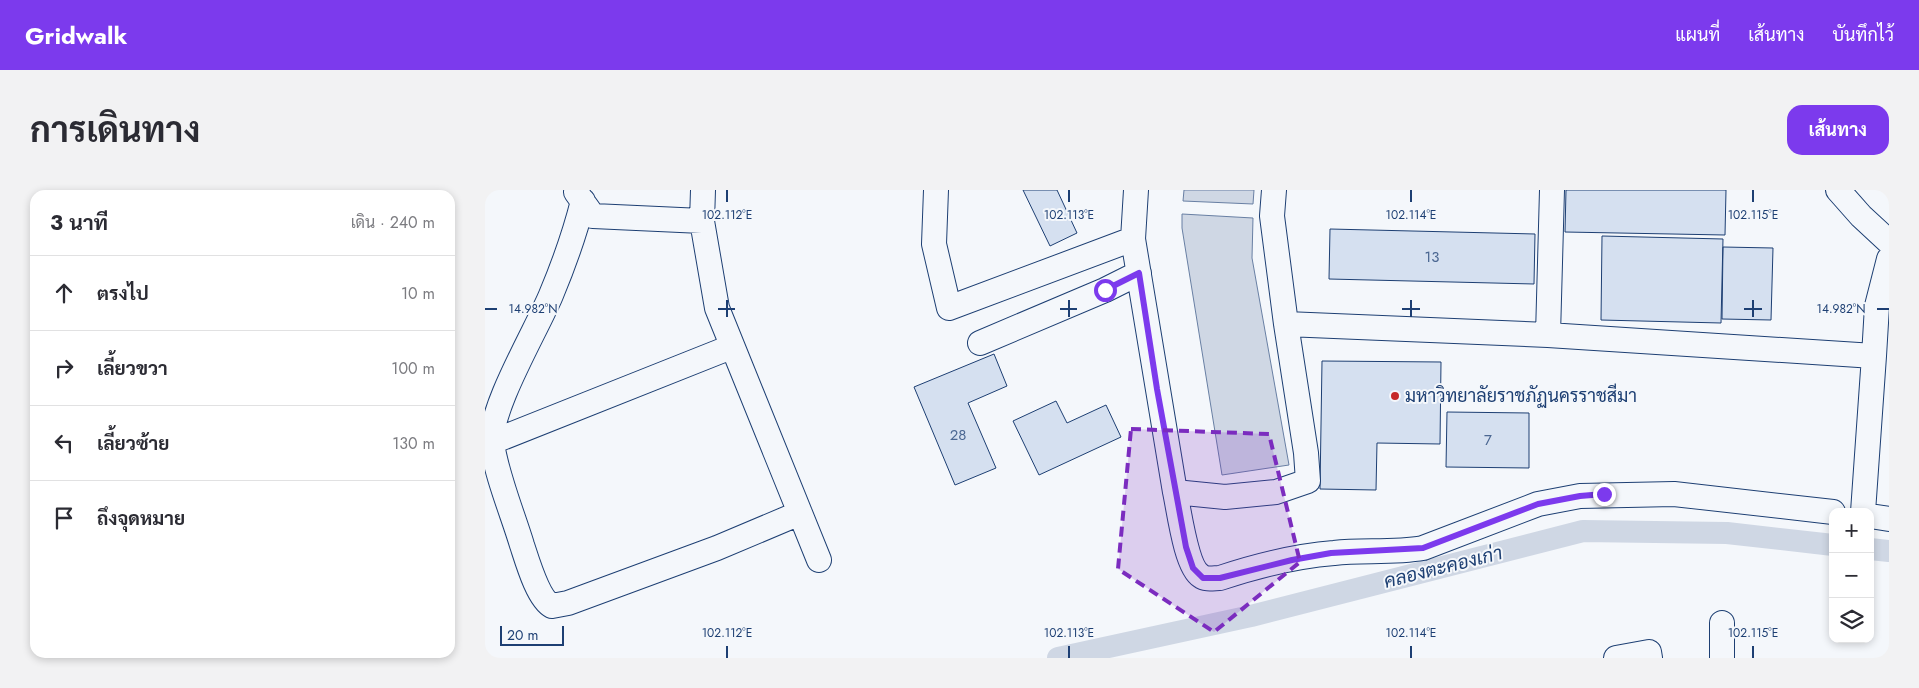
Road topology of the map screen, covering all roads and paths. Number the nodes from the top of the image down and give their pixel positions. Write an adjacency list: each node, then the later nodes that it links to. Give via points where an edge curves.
1 (703, 190): 8 (street)
2 (936, 190): 9 (street, via 934,244 949,308)
3 (1136, 190): 9 (street)
4 (1274, 190): 13 (street, via 1272,216)
5 (1553, 190): 14 (street)
6 (1839, 190): 10 (street)
7 (579, 196): 8 (street, via 593,216); 18 (street, via 572,242 551,296 502,400)
8 (702, 221): 16 (street, via 717,308)
9 (1133, 239): 12 (street)
10 (1889, 242)
11 (1889, 259): 17 (street, via 1877,306)
12 (1139, 273): 15 (street); 19 (street)
13 (1286, 324): 14 (street); 19 (street, via 1307,453 1308,481 1276,492 1225,496)
14 (1548, 335): 17 (street)
15 (981, 343)
16 (731, 347): 18 (street); 22 (street)
17 (1874, 356): 20 (street)
18 (492, 442): 22 (street, via 528,563 545,600 552,606 717,548)
19 (1175, 492): 21 (street, via 1193,568 1199,575 1211,578 1331,553 1423,548 1538,504 1580,496 1674,494)
20 (1863, 508)
21 (1829, 512)
22 (800, 513): 25 (street)
23 (1874, 517): 24 (street)
24 (1889, 519)
25 (819, 560)
26 (1722, 623): 29 (street)
27 (1616, 658): 28 (street, via 1649,652)
28 (1650, 658)
29 (1722, 658)

